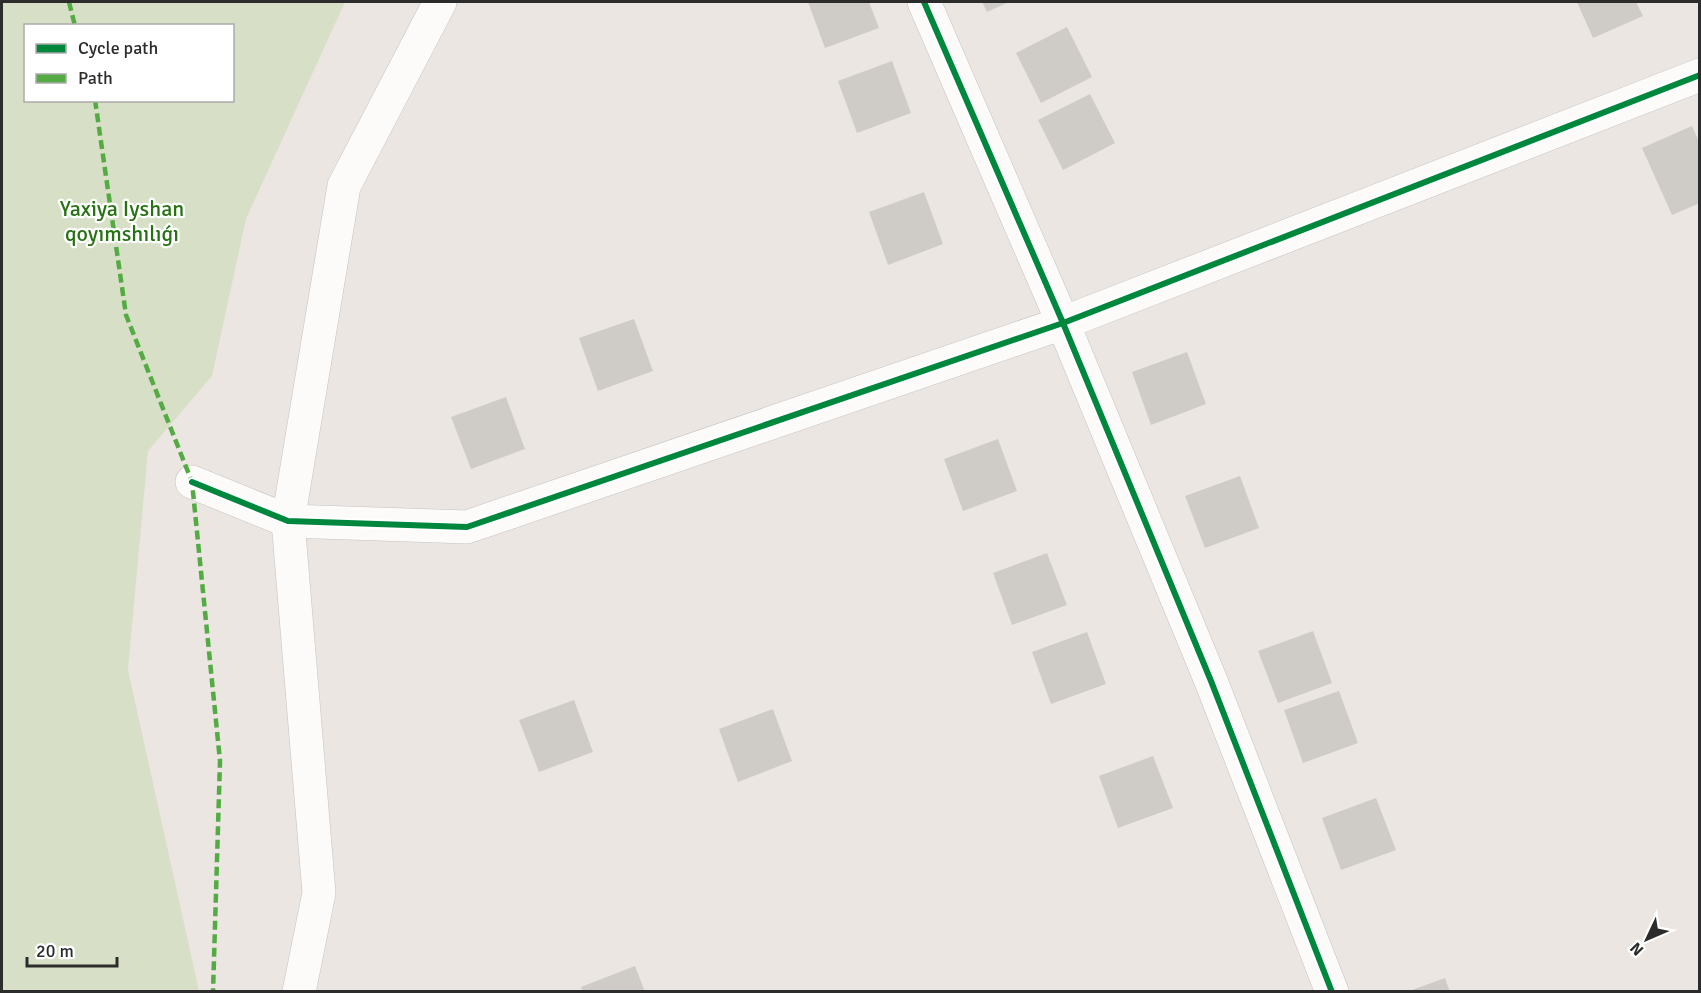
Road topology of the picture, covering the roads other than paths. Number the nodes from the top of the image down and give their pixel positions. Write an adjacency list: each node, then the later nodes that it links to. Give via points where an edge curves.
1 (440, 2): 6 (street, via 344,186)
2 (924, 2): 4 (street)
3 (1700, 75): 4 (street)
4 (1063, 323): 6 (street, via 467,527); 8 (street, via 1211,681)
5 (192, 482): 6 (street)
6 (288, 521): 7 (street, via 319,893)
7 (299, 992)
8 (1332, 992)

